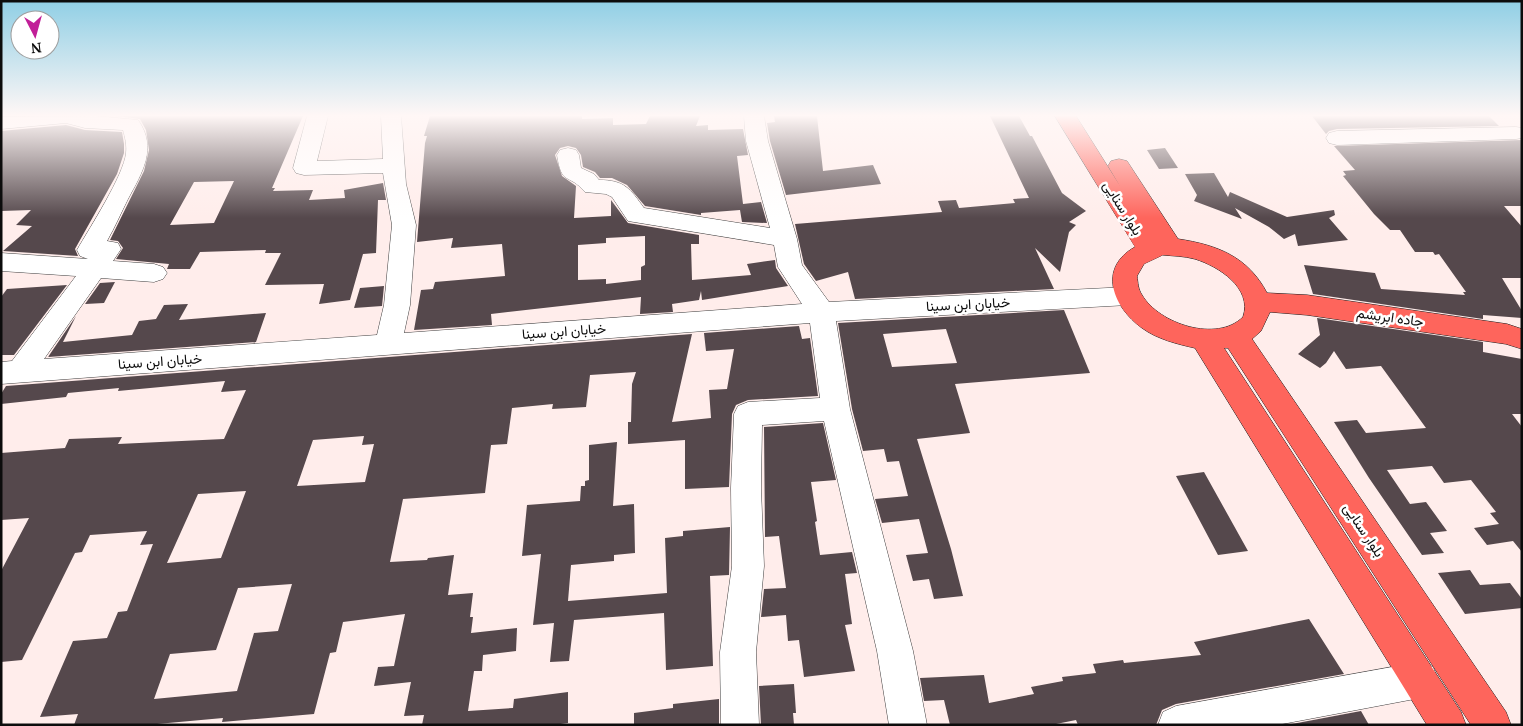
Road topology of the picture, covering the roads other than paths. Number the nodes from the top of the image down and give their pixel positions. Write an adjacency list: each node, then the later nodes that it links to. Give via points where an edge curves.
1 (138, 150): 12 (street, via 134,170 89,250 109,249)
2 (309, 150): 8 (street, via 304,168)
3 (393, 150): 8 (street)
4 (760, 150): 9 (street)
5 (1089, 150): 10 (main road, بلوار سنایی)
6 (1105, 150): 10 (main road, بلوار سنایی)
7 (568, 155): 9 (street, via 571,172 586,179 593,187 610,187 620,192 636,215)
8 (394, 166): 20 (street, via 404,225 397,305)
9 (785, 239): 16 (street, via 790,267)
10 (1160, 248): 14 (main road, via 1137,255 1128,263 1124,273); 15 (main road, via 1203,253 1234,268 1245,278)
11 (1, 262): 12 (street)
12 (93, 270): 13 (street); 21 (street)
13 (154, 273)
14 (1128, 296): 16 (street, خیابان ابن سینا); 18 (main road, via 1150,320 1185,336)
15 (1257, 302): 17 (main road, via 1254,322); 19 (main road, جاده ابریشم, via 1307,305 1507,334)
16 (822, 312): 20 (street, خیابان ابن سینا); 22 (street)
17 (1235, 336): 18 (main road); 28 (main road, بلوار سنایی)
18 (1204, 339): 23 (main road)
19 (1522, 339)
20 (388, 344): 21 (street, خیابان ابن سینا)
21 (11, 372)
22 (836, 409): 24 (street, via 748,414 748,566 738,652); 25 (street, via 895,651)
23 (1420, 680): 26 (street); 27 (main road)
24 (740, 725)
25 (908, 725)
26 (1176, 725)
27 (1448, 725)
28 (1493, 725)

